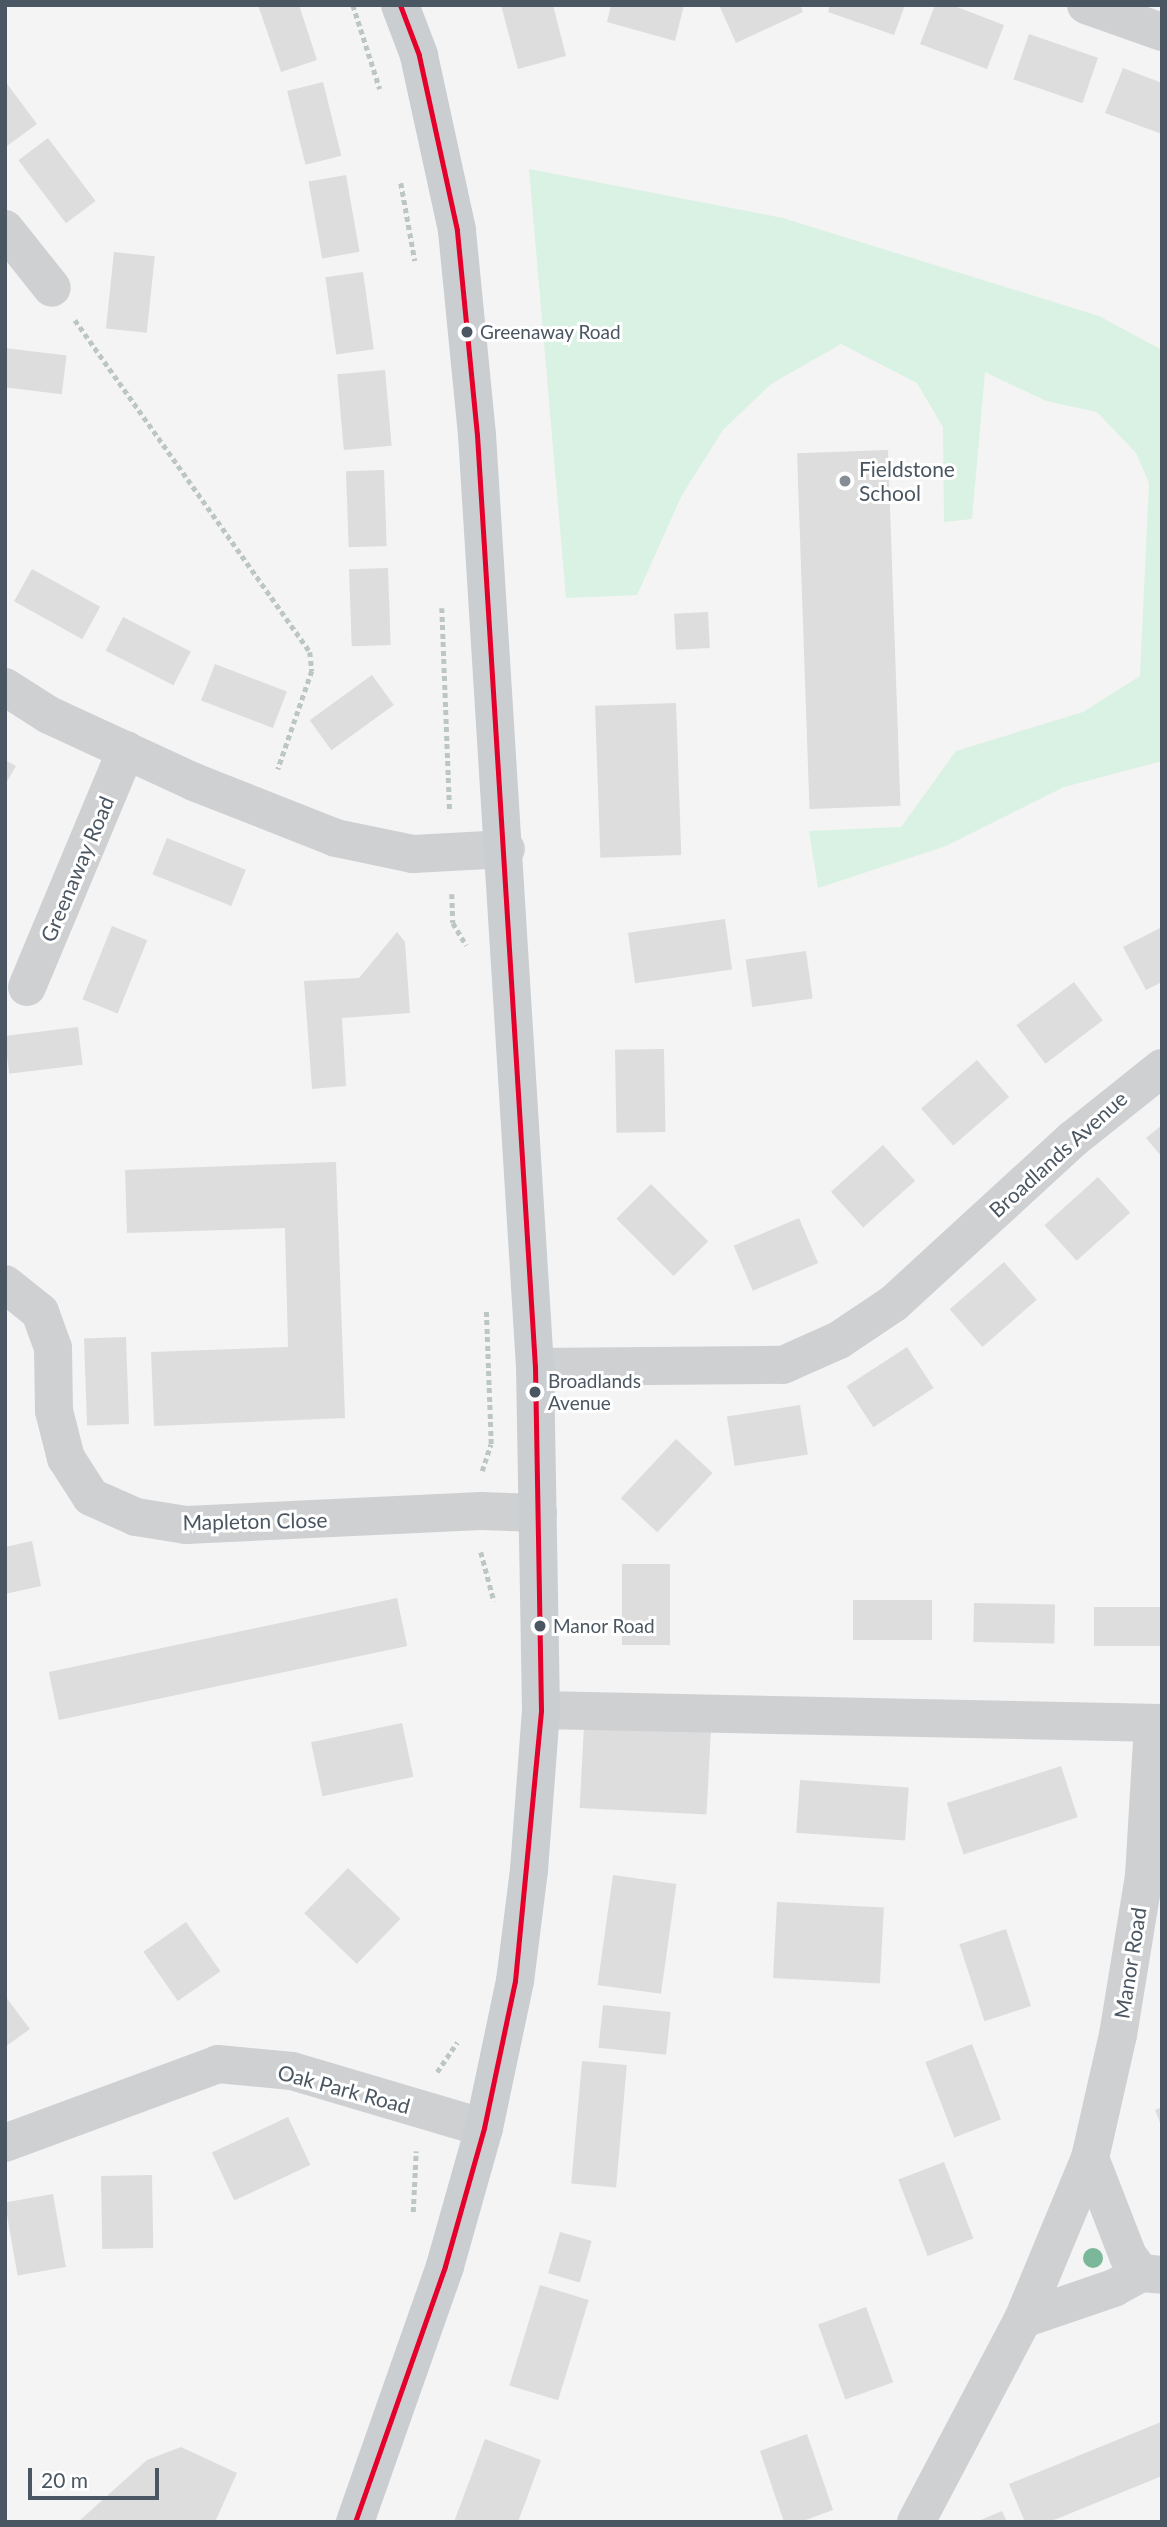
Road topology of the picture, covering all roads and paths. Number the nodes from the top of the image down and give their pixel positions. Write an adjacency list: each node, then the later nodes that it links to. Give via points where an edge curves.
1 (353, 5): 5 (path)
2 (400, 5): 14 (main road, via 419,55 457,230 478,448)
3 (1086, 5): 4 (street)
4 (1162, 32)
5 (383, 96)
6 (399, 173): 8 (path)
7 (5, 229): 9 (street)
8 (417, 275)
9 (52, 288): 13 (path, via 310,652 312,671)
10 (442, 600): 15 (path)
11 (5, 688): 12 (street, via 49,715)
12 (126, 750): 13 (street); 17 (street, Greenaway Road)
13 (264, 810): 15 (street, via 336,838 414,854)
14 (506, 849): 15 (street); 21 (main road)
15 (452, 854): 16 (path, via 453,923)
16 (468, 949)
17 (27, 987)
18 (1162, 1068): 21 (street, Broadlands Avenue, via 1073,1139 894,1303 839,1340 783,1365)
19 (5, 1284): 22 (street, Mapleton Close, via 40,1312 53,1348 54,1410 66,1458 91,1497 136,1517 186,1525)
20 (486, 1300): 22 (path, via 491,1444 479,1479)
21 (535, 1367): 23 (main road)
22 (481, 1511): 23 (street, Mapleton Close); 24 (path, via 482,1563)
23 (538, 1513): 25 (main road)
24 (495, 1611)
25 (541, 1710): 26 (street, Manor Road); 29 (main road, via 517,1967)
26 (1157, 1723): 31 (street, Manor Road, via 1144,1876 1118,2035)
27 (463, 2036): 28 (path, via 439,2064)
28 (427, 2112): 29 (street, Oak Park Road); 30 (street, Oak Park Road, via 292,2071 218,2064); 32 (path, via 412,2165)
29 (484, 2129): 35 (main road, via 445,2266)
30 (5, 2143)
31 (1090, 2158): 33 (street, via 1128,2256); 34 (street, Manor Road)
32 (412, 2216)
33 (1151, 2274): 34 (street)
34 (1023, 2319): 36 (street, Manor Road)
35 (355, 2522)
36 (916, 2522)

